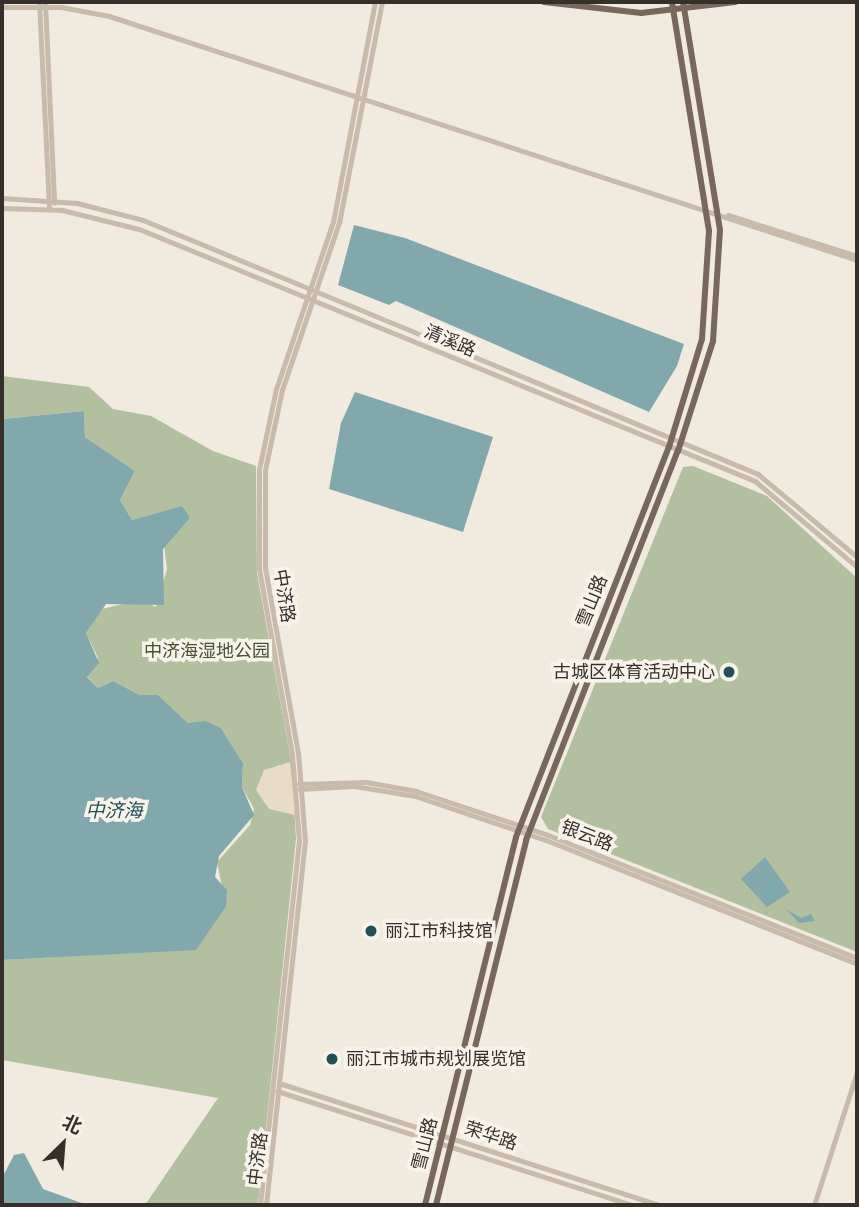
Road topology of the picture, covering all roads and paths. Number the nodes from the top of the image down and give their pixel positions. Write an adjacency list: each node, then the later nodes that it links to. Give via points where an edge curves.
1 (375, 2): 11 (street, 中济路)
2 (382, 2): 11 (street, 中济路)
3 (544, 2): 10 (main road)
4 (672, 2): 10 (main road, 雪山路)
5 (683, 2): 9 (main road, 雪山路)
6 (735, 2): 9 (main road)
7 (42, 4): 8 (street); 11 (street, via 109,16); 13 (street)
8 (2, 7)
9 (685, 10): 10 (main road); 17 (main road, 雪山路)
10 (674, 12): 16 (main road, 雪山路)
11 (360, 97): 16 (street); 19 (street, 中济路, via 344,201)
12 (2, 198): 13 (street, 清溪路)
13 (51, 200): 15 (street); 19 (street, 清溪路, via 143,220)
14 (2, 208): 15 (street, 清溪路)
15 (51, 209): 20 (street, 清溪路, via 128,225)
16 (707, 210): 17 (street); 21 (main road, 雪山路, via 708,312)
17 (718, 214): 18 (street); 22 (main road, 雪山路, via 717,320)
18 (857, 258)
19 (314, 291): 20 (street, 中济路); 21 (street, 清溪路)
20 (311, 299): 21 (street, 清溪路); 25 (street, 中济路, via 269,412 256,503 259,568)
21 (670, 444): 22 (street, 清溪路); 26 (main road, 雪山路)
22 (680, 447): 23 (street, 清溪路, via 773,482); 24 (street, 清溪路, via 769,488); 27 (main road, 雪山路)
23 (857, 557)
24 (857, 567)
25 (297, 787): 26 (street, 银云路, via 388,785); 31 (street, 中济路, via 297,889)
26 (519, 828): 27 (street, 银云路); 33 (main road, 雪山路)
27 (529, 832): 28 (street, 银云路); 29 (street, 银云路); 34 (main road, 雪山路)
28 (857, 958)
29 (857, 964)
30 (857, 1072): 43 (street)
31 (278, 1082): 32 (street, 中济路); 33 (street, 荣华路)
32 (277, 1091): 35 (street, 荣华路); 37 (street, 中济路); 38 (street, 中济路)
33 (442, 1135): 34 (street, 荣华路); 35 (main road, 雪山路)
34 (452, 1139): 36 (main road, 雪山路); 42 (street, 荣华路)
35 (440, 1143): 36 (street, 荣华路); 39 (main road, 雪山路)
36 (450, 1147): 40 (main road, 雪山路); 41 (street, 荣华路)
37 (260, 1205)
38 (266, 1205)
39 (425, 1205)
40 (436, 1205)
41 (632, 1205)
42 (659, 1205)
43 (814, 1205)

